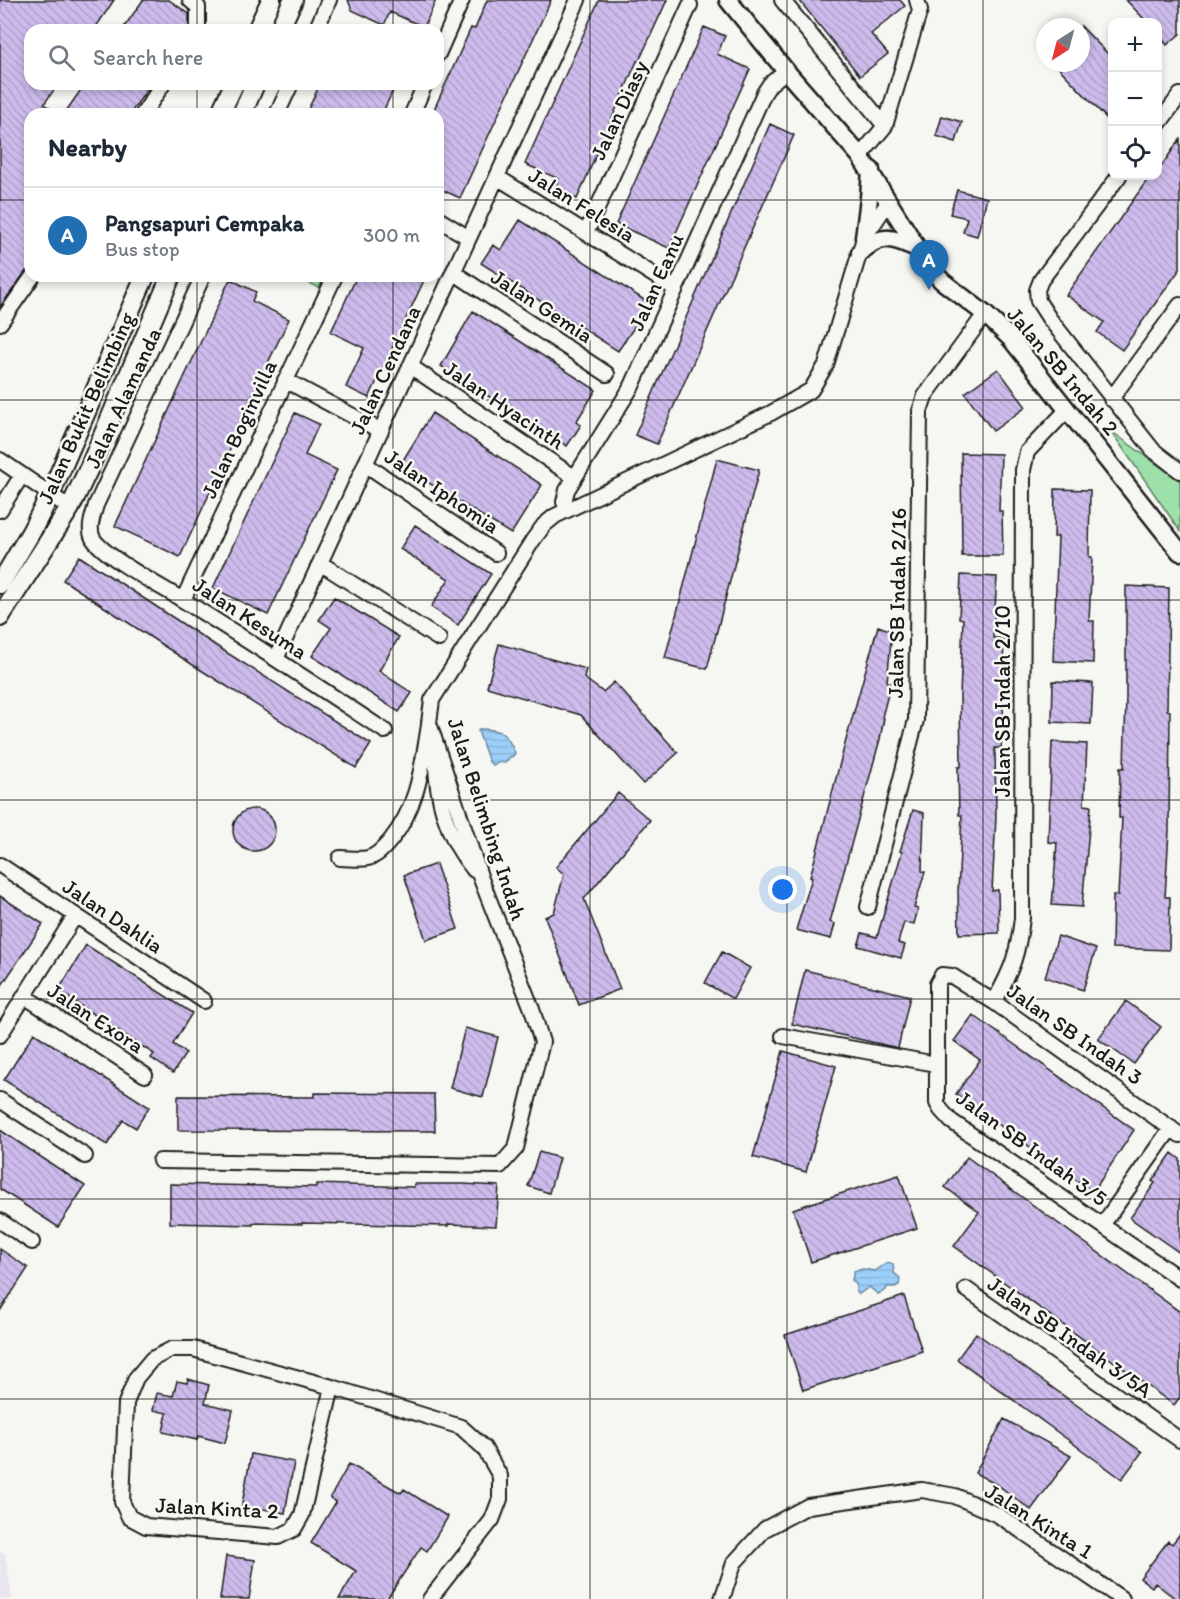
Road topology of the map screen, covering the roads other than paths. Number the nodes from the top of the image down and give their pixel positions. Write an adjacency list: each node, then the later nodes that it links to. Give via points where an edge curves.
1 (190, 0): 11 (street, via 198,8)
2 (271, 0): 12 (main road)
3 (293, 0): 13 (main road)
4 (329, 0): 14 (street)
5 (462, 0): 15 (street)
6 (578, 0): 32 (street, Jalan Cendana)
7 (728, 0): 16 (street, Jalan SB Indah 2)
8 (782, 0): 29 (street)
9 (917, 0): 29 (street, via 920,10)
10 (690, 5): 36 (street, Jalan Diasy)
11 (198, 24)
12 (260, 24)
13 (282, 24)
14 (319, 24)
15 (444, 40)
16 (786, 71): 30 (street, Jalan SB Indah 2); 46 (street, Jalan Eanu, via 764,93)
17 (160, 90): 23 (street)
18 (231, 90): 24 (main road)
19 (252, 90): 25 (main road)
20 (288, 90): 26 (street)
21 (422, 90): 27 (street)
22 (1180, 95): 28 (street)
23 (147, 108)
24 (223, 108)
25 (245, 108)
26 (280, 108)
27 (414, 108)
28 (1162, 120)
29 (885, 126): 30 (street)
30 (860, 156): 31 (street, Jalan SB Indah 2)
31 (871, 170): 34 (street, Jalan SB Indah 2); 38 (street)
32 (497, 177): 36 (street, Jalan Felesia); 37 (street, Jalan Cendana)
33 (1116, 180): 54 (street, via 1037,290 1038,301)
34 (890, 201): 38 (street, Jalan Belimbing Indah); 39 (street, Jalan SB Indah 2)
35 (444, 223): 37 (street)
36 (586, 232): 46 (street, Jalan Felesia)
37 (469, 238): 40 (street, Jalan Cendana)
38 (862, 246): 39 (street, via 882,238); 65 (street, Jalan Belimbing Indah, via 826,365 811,390)
39 (916, 248): 48 (street, Jalan SB Indah 2, via 942,281)
40 (453, 273): 51 (street, Jalan Cendana); 52 (street, Jalan Gemia)
41 (29, 282): 49 (street)
42 (142, 282): 62 (main road, Jalan Bukit Belimbing)
43 (168, 282): 63 (main road, Jalan Bukit Belimbing)
44 (200, 282): 66 (street, Jalan Alamanda, via 96,505 90,524)
45 (332, 282): 53 (street, Jalan Boginvilla)
46 (676, 289): 61 (street, Jalan Eanu, via 632,386)
47 (1180, 305): 50 (street)
48 (985, 314): 55 (street, Jalan SB Indah 2, via 1011,339); 79 (street, Jalan SB Indah 2/16, via 925,396 920,411 916,720)
49 (0, 323)
50 (1175, 324): 54 (street)
51 (410, 366): 56 (street, Jalan Cendana); 61 (street, Jalan Hyacinth)
52 (607, 374)
53 (285, 380): 56 (street); 71 (street, Jalan Boginvilla)
54 (1111, 399): 59 (street, via 1153,450)
55 (1067, 410): 67 (street, Jalan SB Indah 2); 84 (street, Jalan SB Indah 2/10, via 1027,452 1023,470 1022,918 1019,949)
56 (381, 430): 58 (street, Jalan Cendana)
57 (0, 460): 60 (street)
58 (365, 464): 68 (street, Jalan Iphomia); 69 (street, Jalan Cendana)
59 (1180, 471)
60 (22, 475): 62 (street); 64 (street)
61 (574, 477): 65 (street, Jalan Eanu, via 564,502)
62 (50, 495): 63 (street); 70 (main road, Jalan Bukit Belimbing)
63 (70, 508): 72 (main road, Jalan Bukit Belimbing)
64 (0, 510)
65 (567, 510): 75 (street, Jalan Belimbing Indah, via 544,525 534,540 432,700)
66 (93, 539): 71 (street, Jalan Kesuma)
67 (1180, 552)
68 (496, 553)
69 (320, 563): 73 (street); 74 (street, Jalan Cendana)
70 (0, 584)
71 (183, 600): 74 (street, Jalan Kesuma)
72 (0, 617)
73 (439, 639)
74 (276, 659): 76 (street, Jalan Kesuma)
75 (429, 723): 77 (street, via 422,770 401,828 383,850 369,858); 92 (street, Jalan Belimbing Indah, via 481,879 542,1042 516,1148 500,1166)
76 (384, 731)
77 (340, 858)
78 (0, 865): 80 (street, Jalan Dahlia)
79 (868, 907)
80 (75, 916): 82 (street); 83 (street, Jalan Dahlia)
81 (942, 975): 84 (street, Jalan SB Indah 3, via 952,976); 87 (street, Jalan SB Indah 3/5, via 937,984)
82 (24, 996): 85 (street); 88 (street, Jalan Exora)
83 (204, 1001)
84 (994, 1002): 90 (street, Jalan SB Indah 3)
85 (0, 1035)
86 (783, 1036): 87 (street)
87 (936, 1064): 94 (street, Jalan SB Indah 3/5, via 937,1103 946,1117)
88 (145, 1075)
89 (0, 1100): 91 (street)
90 (1175, 1132): 94 (street)
91 (85, 1156)
92 (160, 1161)
93 (0, 1221): 95 (street)
94 (1103, 1224): 96 (street, Jalan SB Indah 3/5)
95 (32, 1242)
96 (1180, 1279)
97 (966, 1289): 99 (street, Jalan SB Indah 3/5A)
98 (332, 1387): 98 (street, Jalan Kinta 2, via 193,1349 172,1350 152,1359 136,1378 126,1403 122,1502 129,1516 146,1526 278,1537 294,1529 302,1515); 101 (street, Jalan Kinta 2, via 460,1427 484,1448 500,1476 500,1499 492,1520)
99 (1180, 1440)
100 (723, 1596): 102 (street, Jalan Kinta 1, via 734,1563 765,1529 808,1506 922,1490 955,1496 998,1515)
101 (430, 1599)
102 (1122, 1599)

